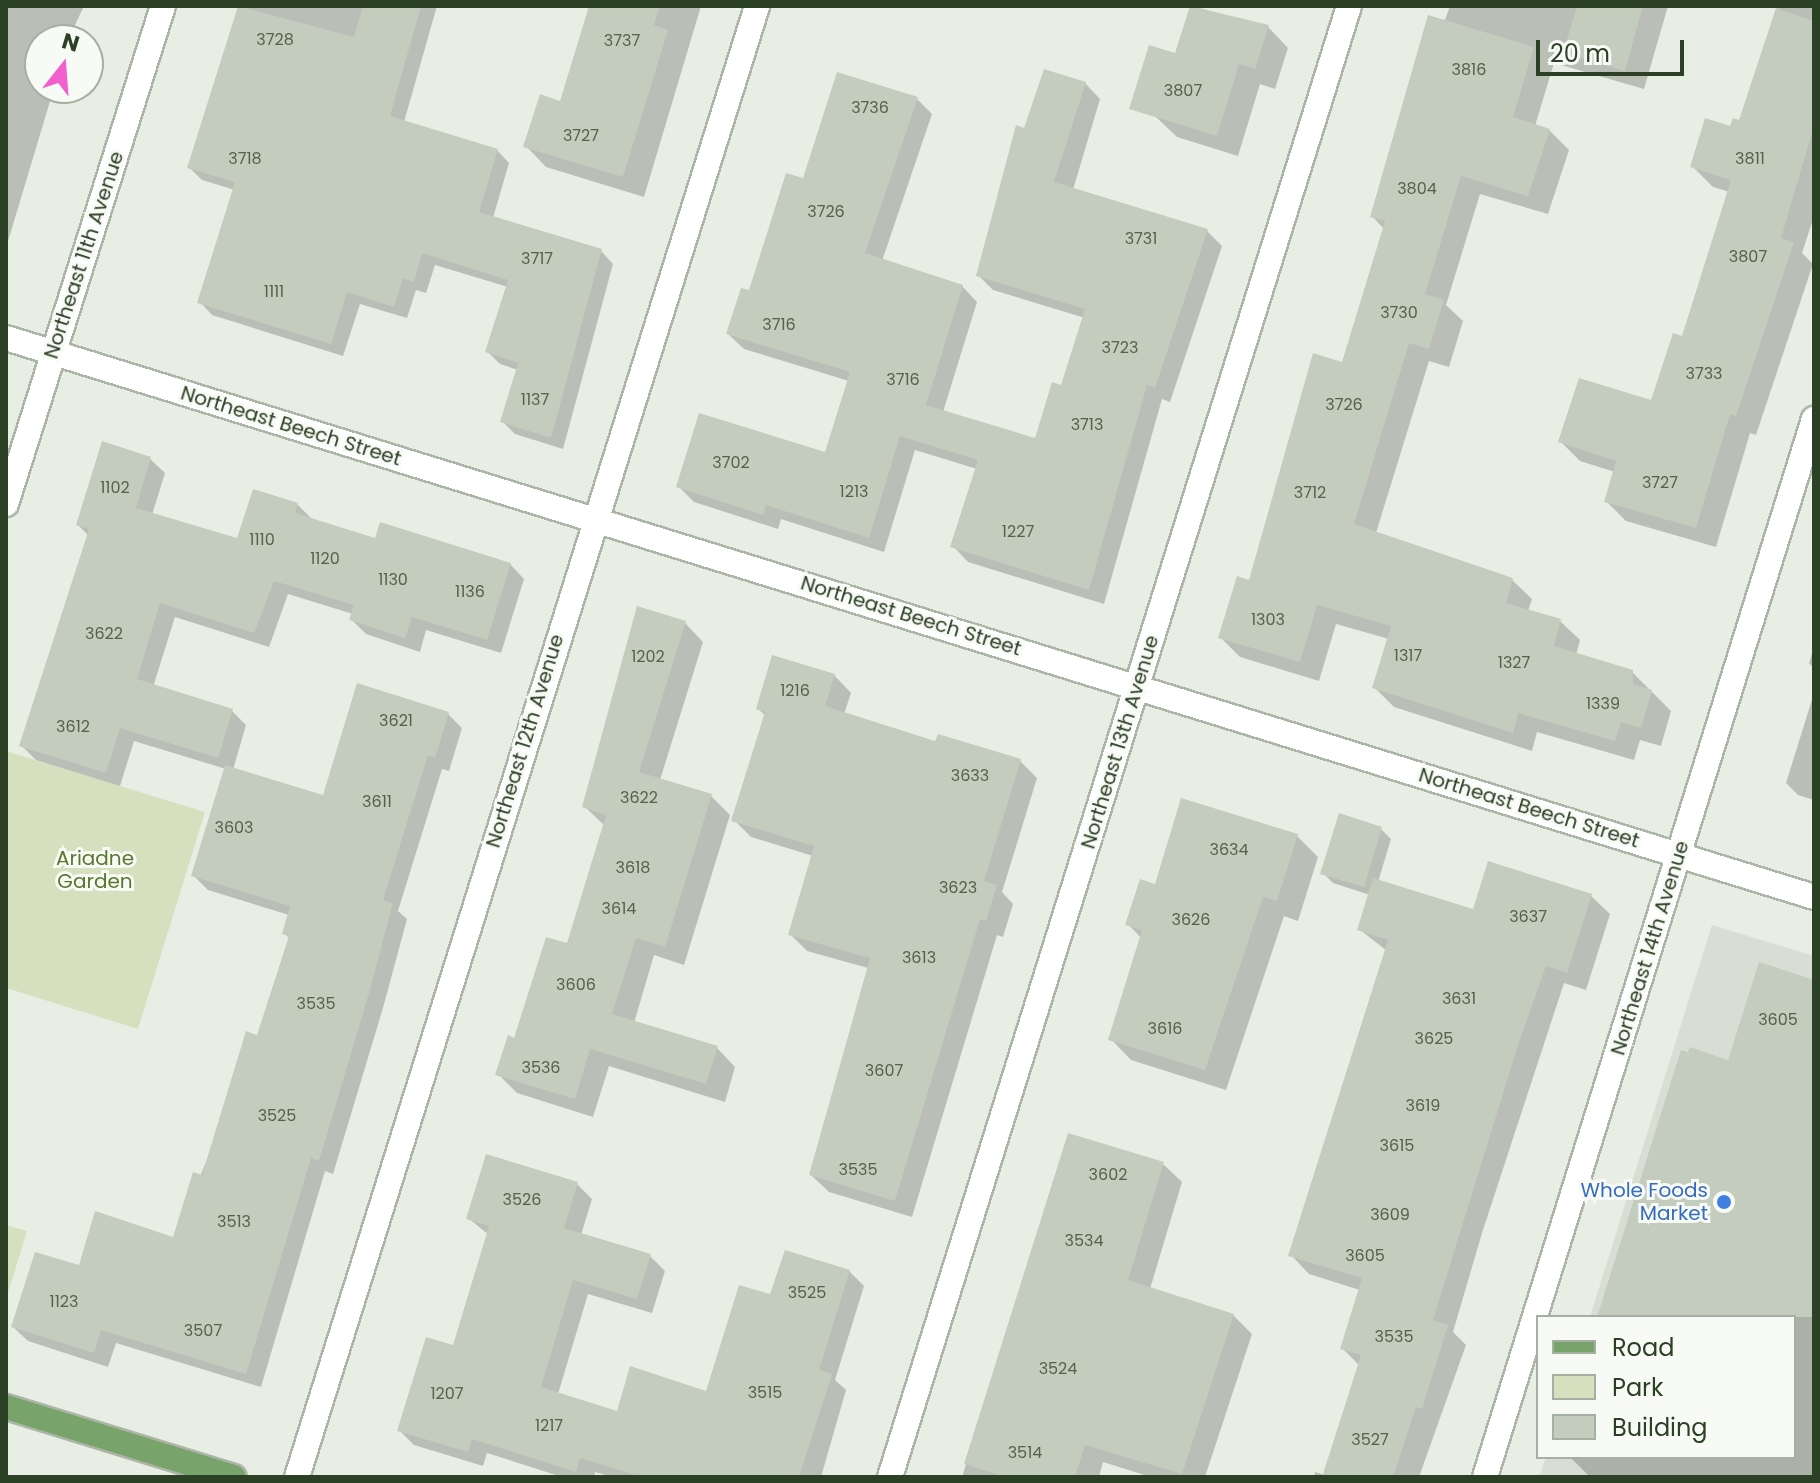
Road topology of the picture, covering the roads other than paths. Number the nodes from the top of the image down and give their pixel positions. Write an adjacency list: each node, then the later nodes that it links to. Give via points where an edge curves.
1 (163, 6): 5 (street, Northeast 11th Avenue)
2 (757, 6): 8 (street, Northeast 12th Avenue)
3 (1349, 6): 9 (street, Northeast 13th Avenue)
4 (6, 338): 5 (street, Northeast Beech Street)
5 (53, 353): 7 (street, Northeast 11th Avenue); 8 (street, Northeast Beech Street)
6 (1814, 419): 10 (street, Northeast 14th Avenue)
7 (6, 504)
8 (594, 518): 9 (street, Northeast Beech Street); 14 (street, Northeast 12th Avenue)
9 (1138, 686): 10 (street, Northeast Beech Street); 15 (street, Northeast 13th Avenue)
10 (1679, 855): 11 (street, Northeast Beech Street); 16 (street, Northeast 14th Avenue)
11 (1814, 897)
12 (6, 1407): 13 (main road)
13 (233, 1477)
14 (297, 1477)
15 (890, 1477)
16 (1485, 1477)

